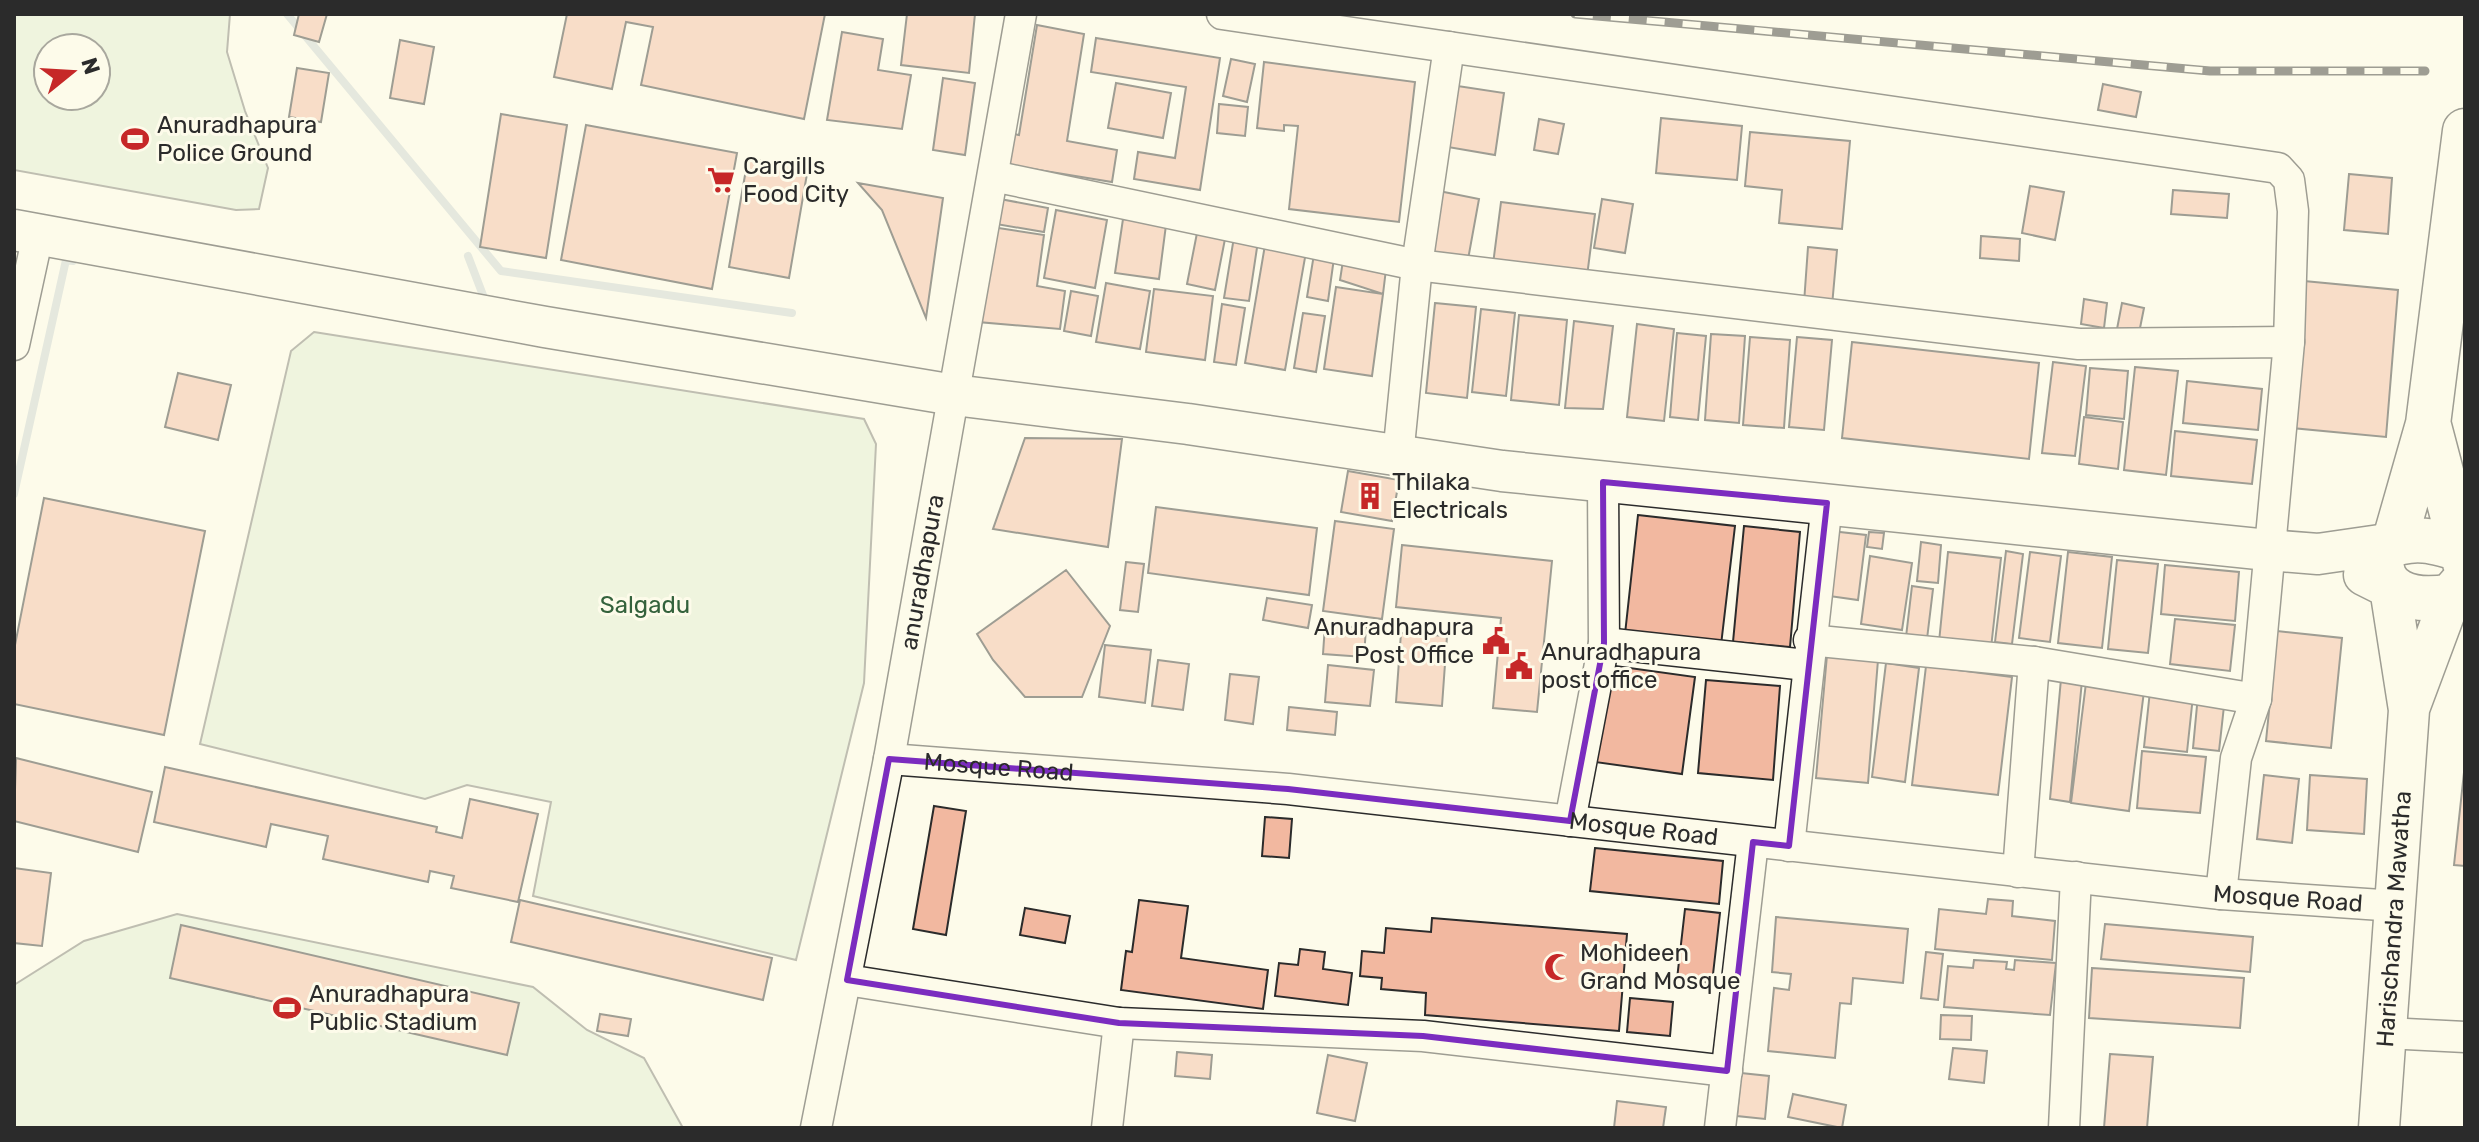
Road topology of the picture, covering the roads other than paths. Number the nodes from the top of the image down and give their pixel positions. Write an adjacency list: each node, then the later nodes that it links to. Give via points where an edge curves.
1 (1021, 14): 5 (street, anuradhapura)
2 (1222, 14): 3 (street)
3 (1449, 47): 7 (street); 8 (street, via 2278,168 2289,180 2293,211)
4 (2465, 133): 11 (highway)
5 (993, 176): 7 (street); 10 (street, anuradhapura)
6 (26, 232): 9 (street); 10 (main road)
7 (1417, 265): 8 (street, via 2079,344); 12 (street)
8 (2289, 342): 16 (street)
9 (14, 345)
10 (954, 395): 12 (main road); 25 (street, anuradhapura)
11 (2428, 424): 15 (highway); 18 (highway)
12 (1398, 456): 13 (main road)
13 (1603, 482): 14 (main road); 20 (street)
14 (1827, 503): 16 (main road); 21 (street)
15 (2394, 543): 17 (main road); 18 (highway, via 2427,539); 19 (highway, via 2383,549 2379,564)
16 (2268, 550): 17 (main road); 23 (street)
17 (2318, 554): 19 (main road)
18 (2462, 572): 19 (highway, via 2420,596); 24 (main road, Harischandra Mawatha)
19 (2390, 588): 24 (main road, Harischandra Mawatha)
20 (1604, 643): 21 (street); 26 (street)
21 (1808, 653): 22 (street); 28 (street)
22 (2034, 662): 23 (street); 29 (street)
23 (2256, 699): 31 (street, via 2236,758)
24 (2409, 710): 32 (main road, Harischandra Mawatha)
25 (889, 759): 26 (street, Mosque Road, via 1288,789); 33 (street, anuradhapura)
26 (1570, 821): 27 (street, Mosque Road)
27 (1753, 842): 28 (street, Mosque Road); 37 (street)
28 (1789, 846): 29 (street, Mosque Road)
29 (2018, 872): 30 (street, Mosque Road)
30 (2076, 877): 31 (street, Mosque Road); 41 (street)
31 (2221, 894): 32 (street, Mosque Road)
32 (2396, 906): 35 (main road, Harischandra Mawatha)
33 (847, 980): 34 (street); 38 (street, anuradhapura)
34 (1119, 1023): 37 (street, via 1423,1036); 39 (street)
35 (2386, 1033): 36 (street); 42 (main road, Harischandra Mawatha)
36 (2465, 1037)
37 (1727, 1071): 40 (street)
38 (816, 1128)
39 (1107, 1128)
40 (1720, 1128)
41 (2064, 1128)
42 (2379, 1128)

